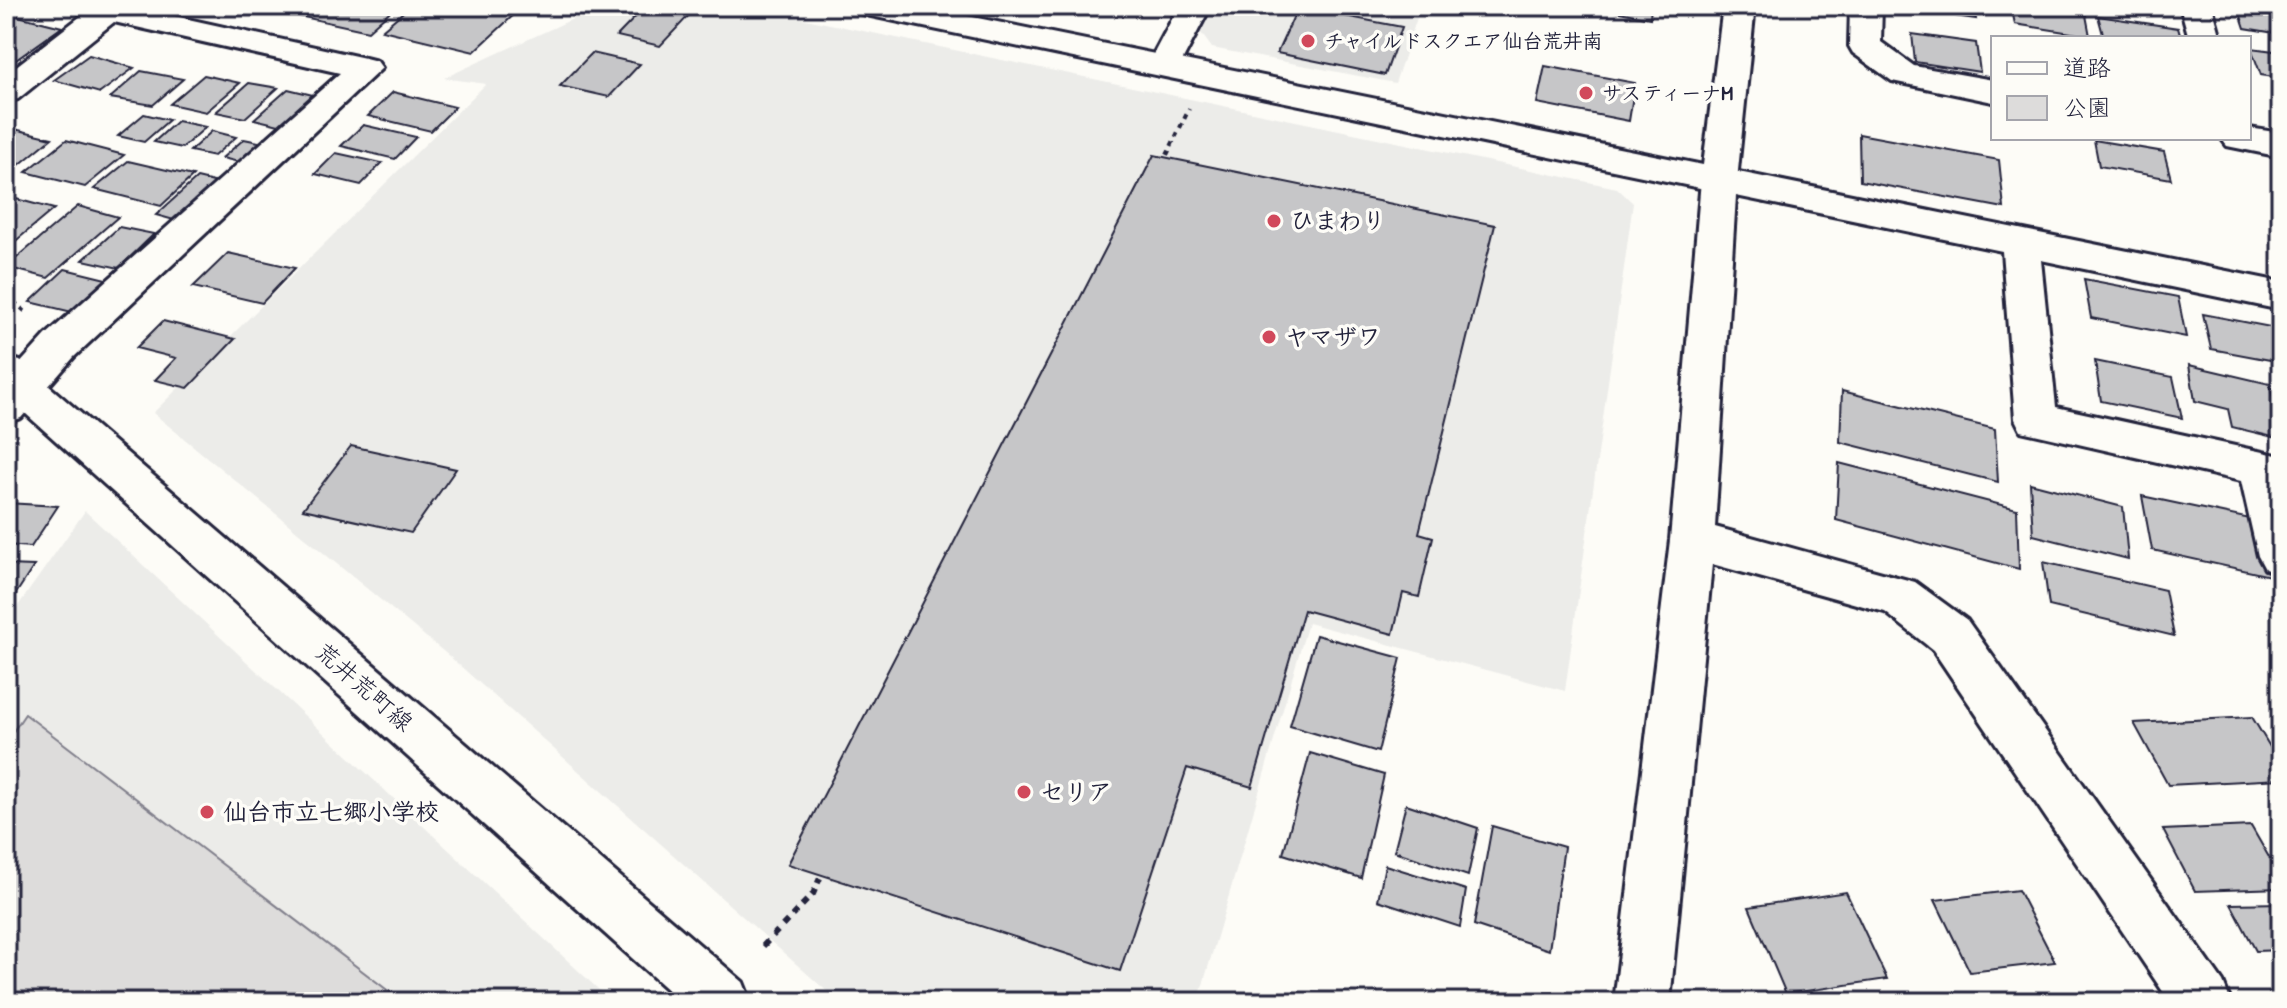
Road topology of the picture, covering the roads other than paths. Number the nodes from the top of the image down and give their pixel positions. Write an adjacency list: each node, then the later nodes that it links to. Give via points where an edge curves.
1 (871, 6): 5 (street)
2 (1195, 6): 5 (street)
3 (1739, 6): 10 (street)
4 (1866, 6): 7 (street, via 1865,46 1904,74)
5 (1164, 66): 10 (street)
6 (6, 91): 13 (street, via 108,11 365,68)
7 (1991, 91)
8 (2251, 140): 9 (street)
9 (2281, 145)
10 (1719, 180): 11 (street); 15 (street)
11 (2020, 243): 12 (street); 14 (street, via 2036,419)
12 (2281, 296)
13 (12, 389): 17 (street, 荒井荒町線)
14 (2270, 471): 16 (street)
15 (1692, 540): 18 (street); 19 (street, via 1899,596 1950,635)
16 (2281, 556)
17 (723, 1002)
18 (1642, 1002)
19 (2203, 1002)

